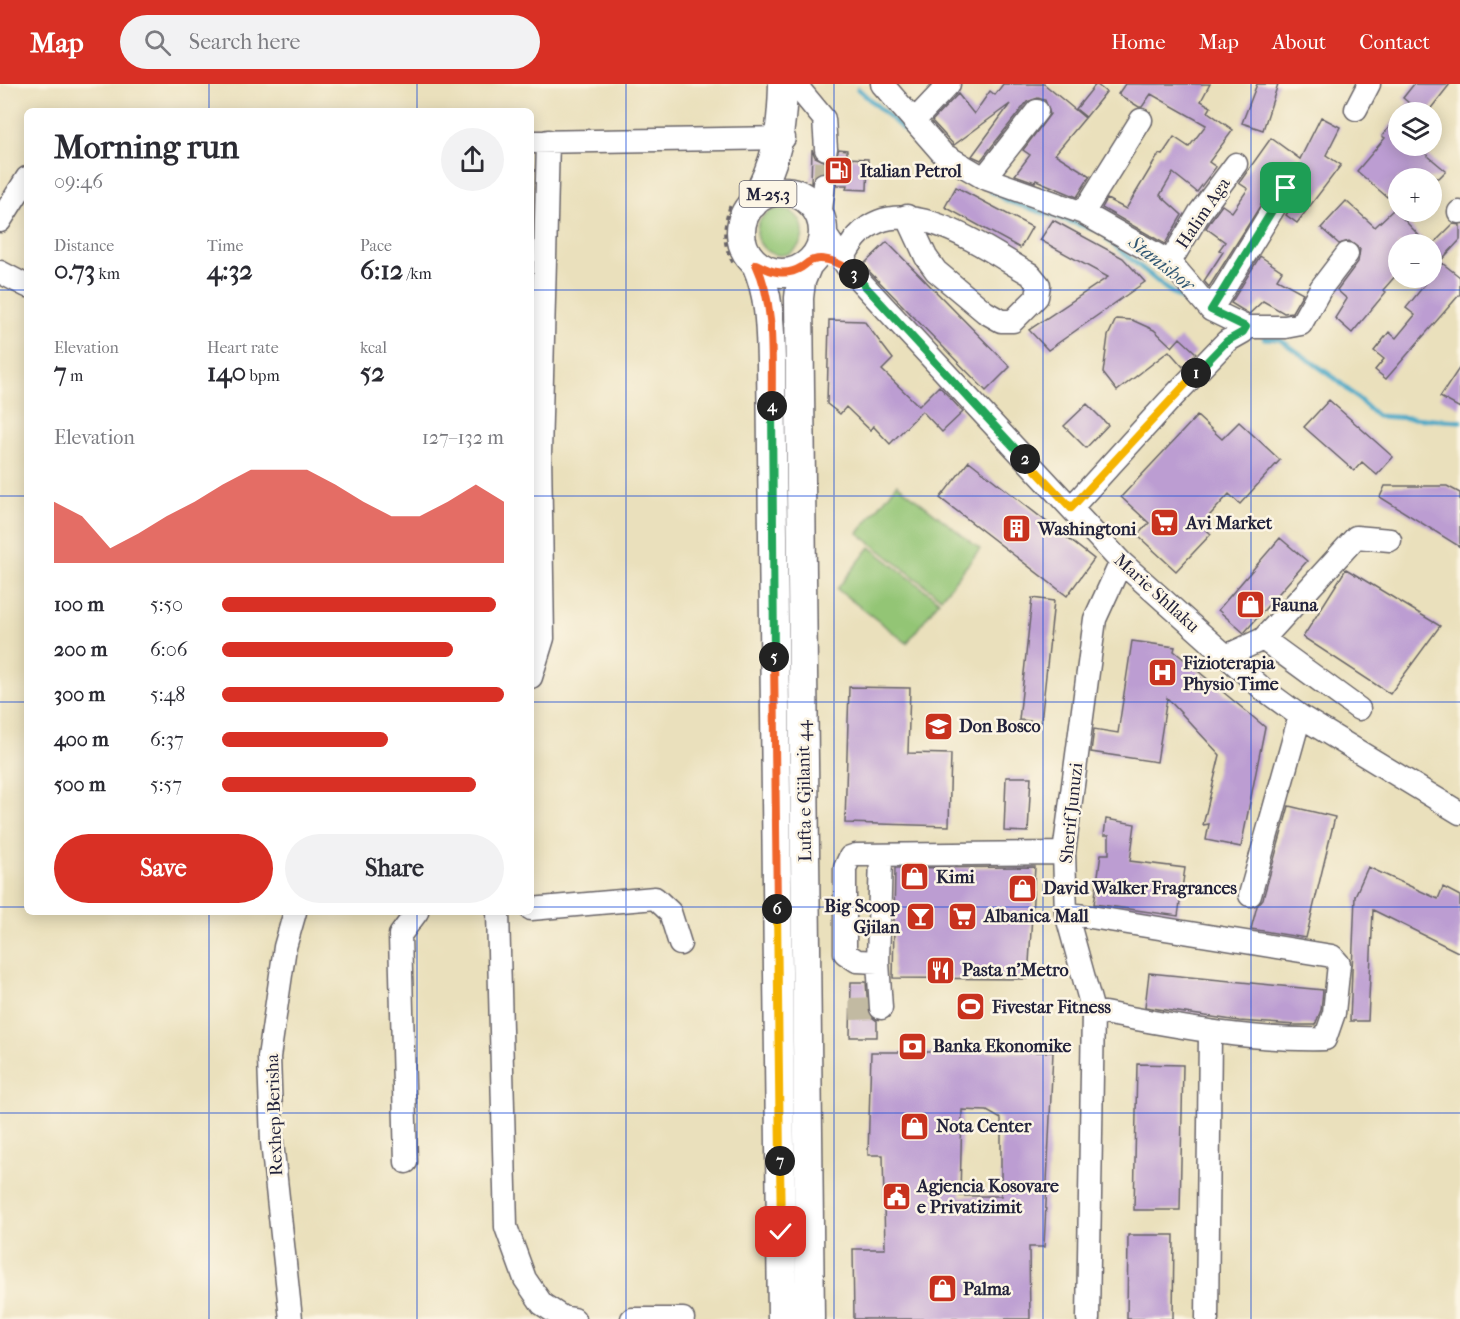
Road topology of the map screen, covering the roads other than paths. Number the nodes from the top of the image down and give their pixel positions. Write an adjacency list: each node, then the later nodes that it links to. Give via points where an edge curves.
1 (783, 84): 10 (main road, M-25.3)
2 (795, 84): 12 (street, via 824,119)
3 (882, 84): 8 (street, Halim Aga)
4 (949, 84): 8 (street)
5 (1369, 84): 6 (street)
6 (1356, 109)
7 (1037, 111): 14 (street)
8 (915, 120): 14 (street, Halim Aga, via 943,154)
9 (1141, 120): 19 (street)
10 (782, 135): 11 (street); 17 (main road, M-25.3, via 773,165); 18 (main road, M-25.3, via 793,172)
11 (540, 141): 36 (street, via 543,638)
12 (826, 149)
13 (1236, 164): 24 (street, Halim Aga, via 1200,212)
14 (984, 178): 19 (street, Halim Aga)
15 (24, 183): 21 (street)
16 (1286, 188): 29 (street)
17 (753, 204): 18 (main road, M-25.3, via 762,197 784,192); 25 (main road, M-25.3, via 741,228 747,254)
18 (818, 208): 23 (main road, via 822,241); 26 (street, Marie Shllaku)
19 (1083, 213): 24 (street, Halim Aga)
20 (907, 216): 20 (street, via 948,228 1030,274 1039,285 1037,297 1013,321 1001,321 985,312 931,264); 26 (street, via 883,219 860,233)
21 (0, 221)
22 (1347, 254): 30 (street, Halim Aga, via 1321,288 1301,324)
23 (810, 262): 25 (main road, via 796,271 782,273); 26 (street); 59 (main road, Lufta e Gjilanit 44, via 801,280 799,309)
24 (1170, 262): 29 (street, Halim Aga)
25 (756, 264): 58 (main road, Lufta e Gjilanit 44 / M-25.3, via 765,284 771,362)
26 (845, 264): 31 (street, Marie Shllaku)
27 (0, 272): 28 (street)
28 (24, 284)
29 (1211, 310): 30 (street, Halim Aga)
30 (1239, 333): 31 (street, via 1168,402)
31 (1071, 508): 33 (street, Marie Shllaku)
32 (1390, 540): 34 (street, via 1356,537)
33 (1120, 562): 35 (street, Marie Shllaku); 40 (street, Sherif Junuzi, via 1095,619)
34 (1263, 639): 35 (street); 37 (street)
35 (1226, 656): 38 (street, Marie Shllaku)
36 (534, 667)
37 (1359, 709)
38 (1300, 716): 39 (street, Marie Shllaku); 42 (street)
39 (1460, 813)
40 (1065, 853): 41 (street); 44 (street, Sherif Junuzi)
41 (881, 856): 49 (street); 49 (street, via 856,855 850,857 845,868 845,953 857,961)
42 (1250, 895)
43 (534, 909): 48 (street, via 654,898 670,912)
44 (1066, 913): 51 (street, Sherif Junuzi); 52 (street, via 1332,956 1339,964 1334,1013 1325,1039)
45 (294, 915): 54 (street, Rexhep Berisha, via 285,947 269,1057 272,1142)
46 (415, 915): 53 (street, via 400,935)
47 (498, 915): 55 (street, via 506,1227 525,1279 542,1304 562,1317)
48 (680, 944)
49 (878, 962): 50 (street)
50 (881, 1008)
51 (1093, 1011): 52 (street); 60 (street, Sherif Junuzi)
52 (1210, 1033): 61 (street)
53 (406, 1162)
54 (291, 1319)
55 (574, 1319)
56 (632, 1319): 57 (street)
57 (683, 1319)
58 (782, 1319)
59 (810, 1319)
60 (1088, 1319)
61 (1207, 1319)

